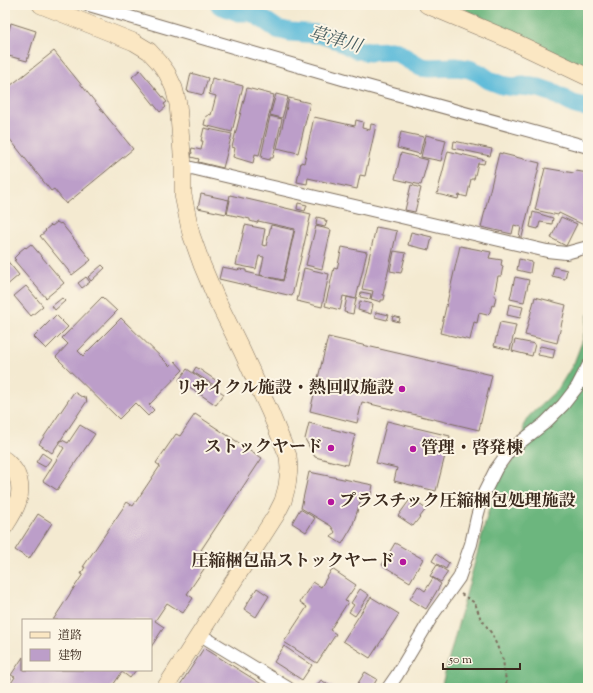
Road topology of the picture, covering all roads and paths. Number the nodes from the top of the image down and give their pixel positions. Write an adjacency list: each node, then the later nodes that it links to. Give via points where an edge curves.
1 (41, 5): 6 (street, via 134,42 159,62 174,88 178,104)
2 (90, 5): 5 (street)
3 (427, 5): 4 (street, via 508,39)
4 (588, 77)
5 (588, 148)
6 (183, 166): 7 (street, via 547,251 566,253); 12 (street, via 183,195 191,234 216,298 270,412 288,456 289,469 283,501 276,515)
7 (588, 247)
8 (588, 366): 11 (street, via 577,387 563,405 509,452 496,469 483,495 471,544 459,578)
9 (5, 460): 10 (street, via 17,475 20,486 19,501)
10 (5, 526)
11 (452, 588): 15 (street); 16 (path, via 475,603 503,660)
12 (199, 634): 13 (street); 14 (street)
13 (165, 688)
14 (288, 688)
15 (388, 688)
16 (507, 688)

